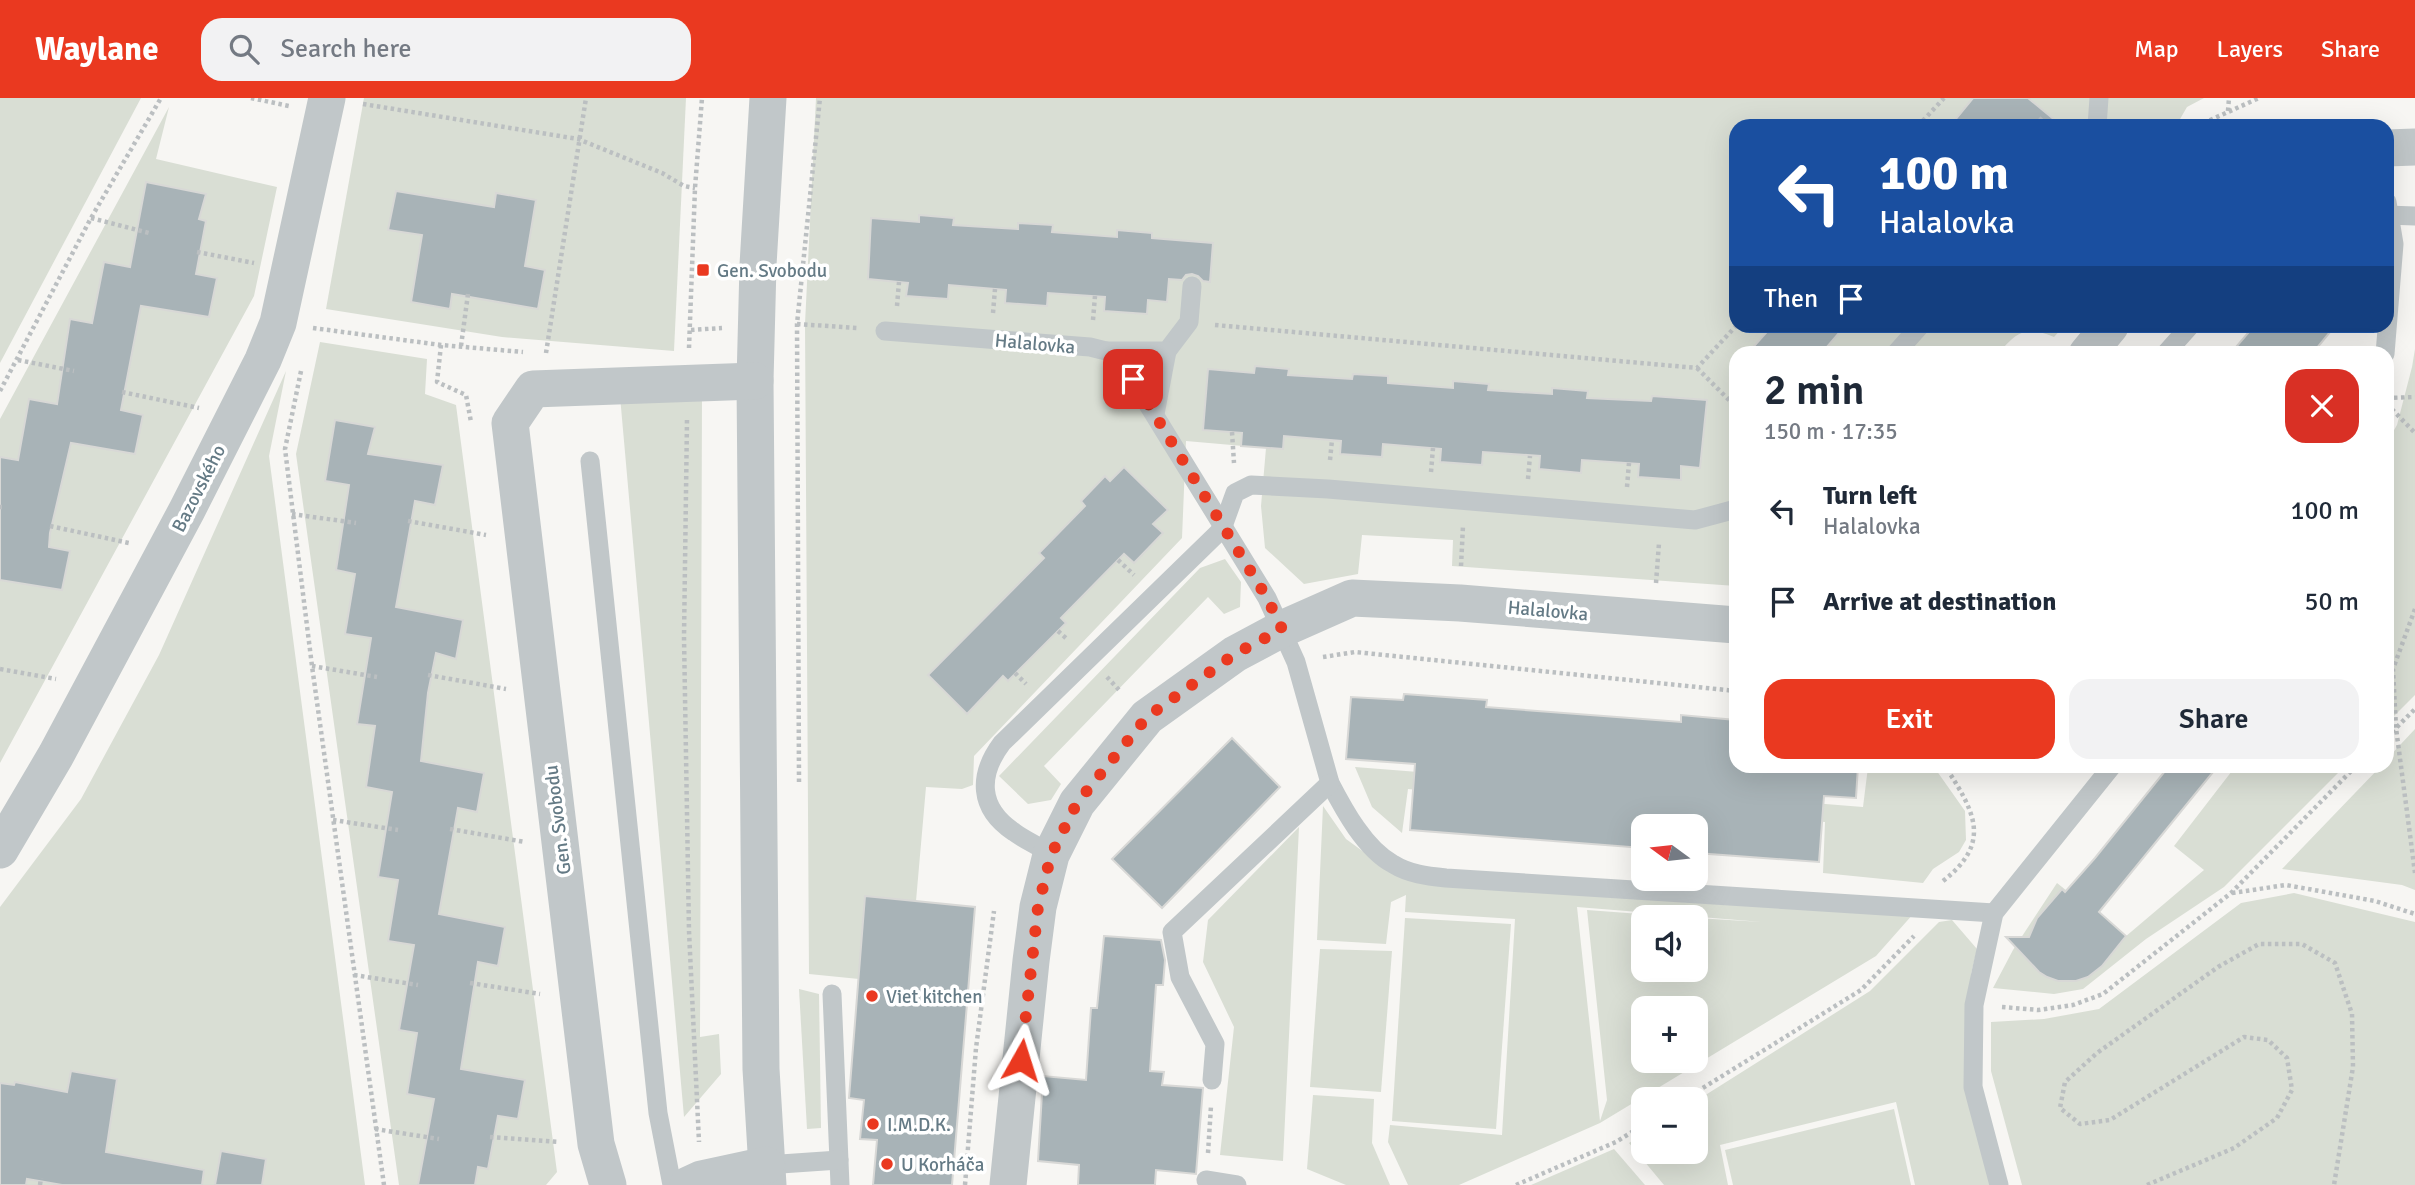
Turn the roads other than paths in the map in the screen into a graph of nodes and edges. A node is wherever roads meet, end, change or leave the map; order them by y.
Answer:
1 (2099, 98) edge
2 (338, 100) edge
3 (770, 100) edge
4 (2098, 119) edge
5 (2415, 147) edge
6 (2394, 148) edge
7 (2394, 211) edge
8 (2415, 216) edge
9 (1192, 286) dead end
10 (885, 331) dead end
11 (1106, 351) junction
12 (1167, 351) junction
13 (755, 380) junction
14 (1155, 414) junction
15 (590, 461) dead end
16 (1729, 511) edge
17 (1223, 529) junction
18 (1729, 625) edge
19 (1289, 645) junction
20 (2106, 773) edge
21 (1330, 783) junction
22 (0, 850) edge
23 (1051, 855) junction
24 (1994, 913) junction
25 (832, 994) dead end
26 (1213, 1080) road end
27 (839, 1160) junction
28 (767, 1175) edge
29 (1206, 1180) road end
30 (687, 1183) edge
31 (608, 1185) edge
32 (840, 1185) edge
33 (1008, 1185) edge
34 (1237, 1185) edge
35 (1999, 1185) edge

1 - 4 lane
2 - 22 street, Bazovského
3 - 13 street
5 - 6 street
7 - 8 lane
9 - 12 lane
10 - 11 lane, Halalovka
11 - 12 lane, Halalovka
11 - 14 lane
12 - 14 lane
13 - 28 street
13 - 31 street, Gen. Svobodu
14 - 17 lane
15 - 30 lane
16 - 17 lane
17 - 19 lane
17 - 23 lane
18 - 19 street, Halalovka
19 - 21 lane
19 - 23 street, Halalovka
20 - 24 lane
21 - 24 lane
21 - 26 lane
23 - 33 street, Halalovka
24 - 35 lane
25 - 27 lane
27 - 28 lane
27 - 32 lane
28 - 30 street
29 - 34 lane

